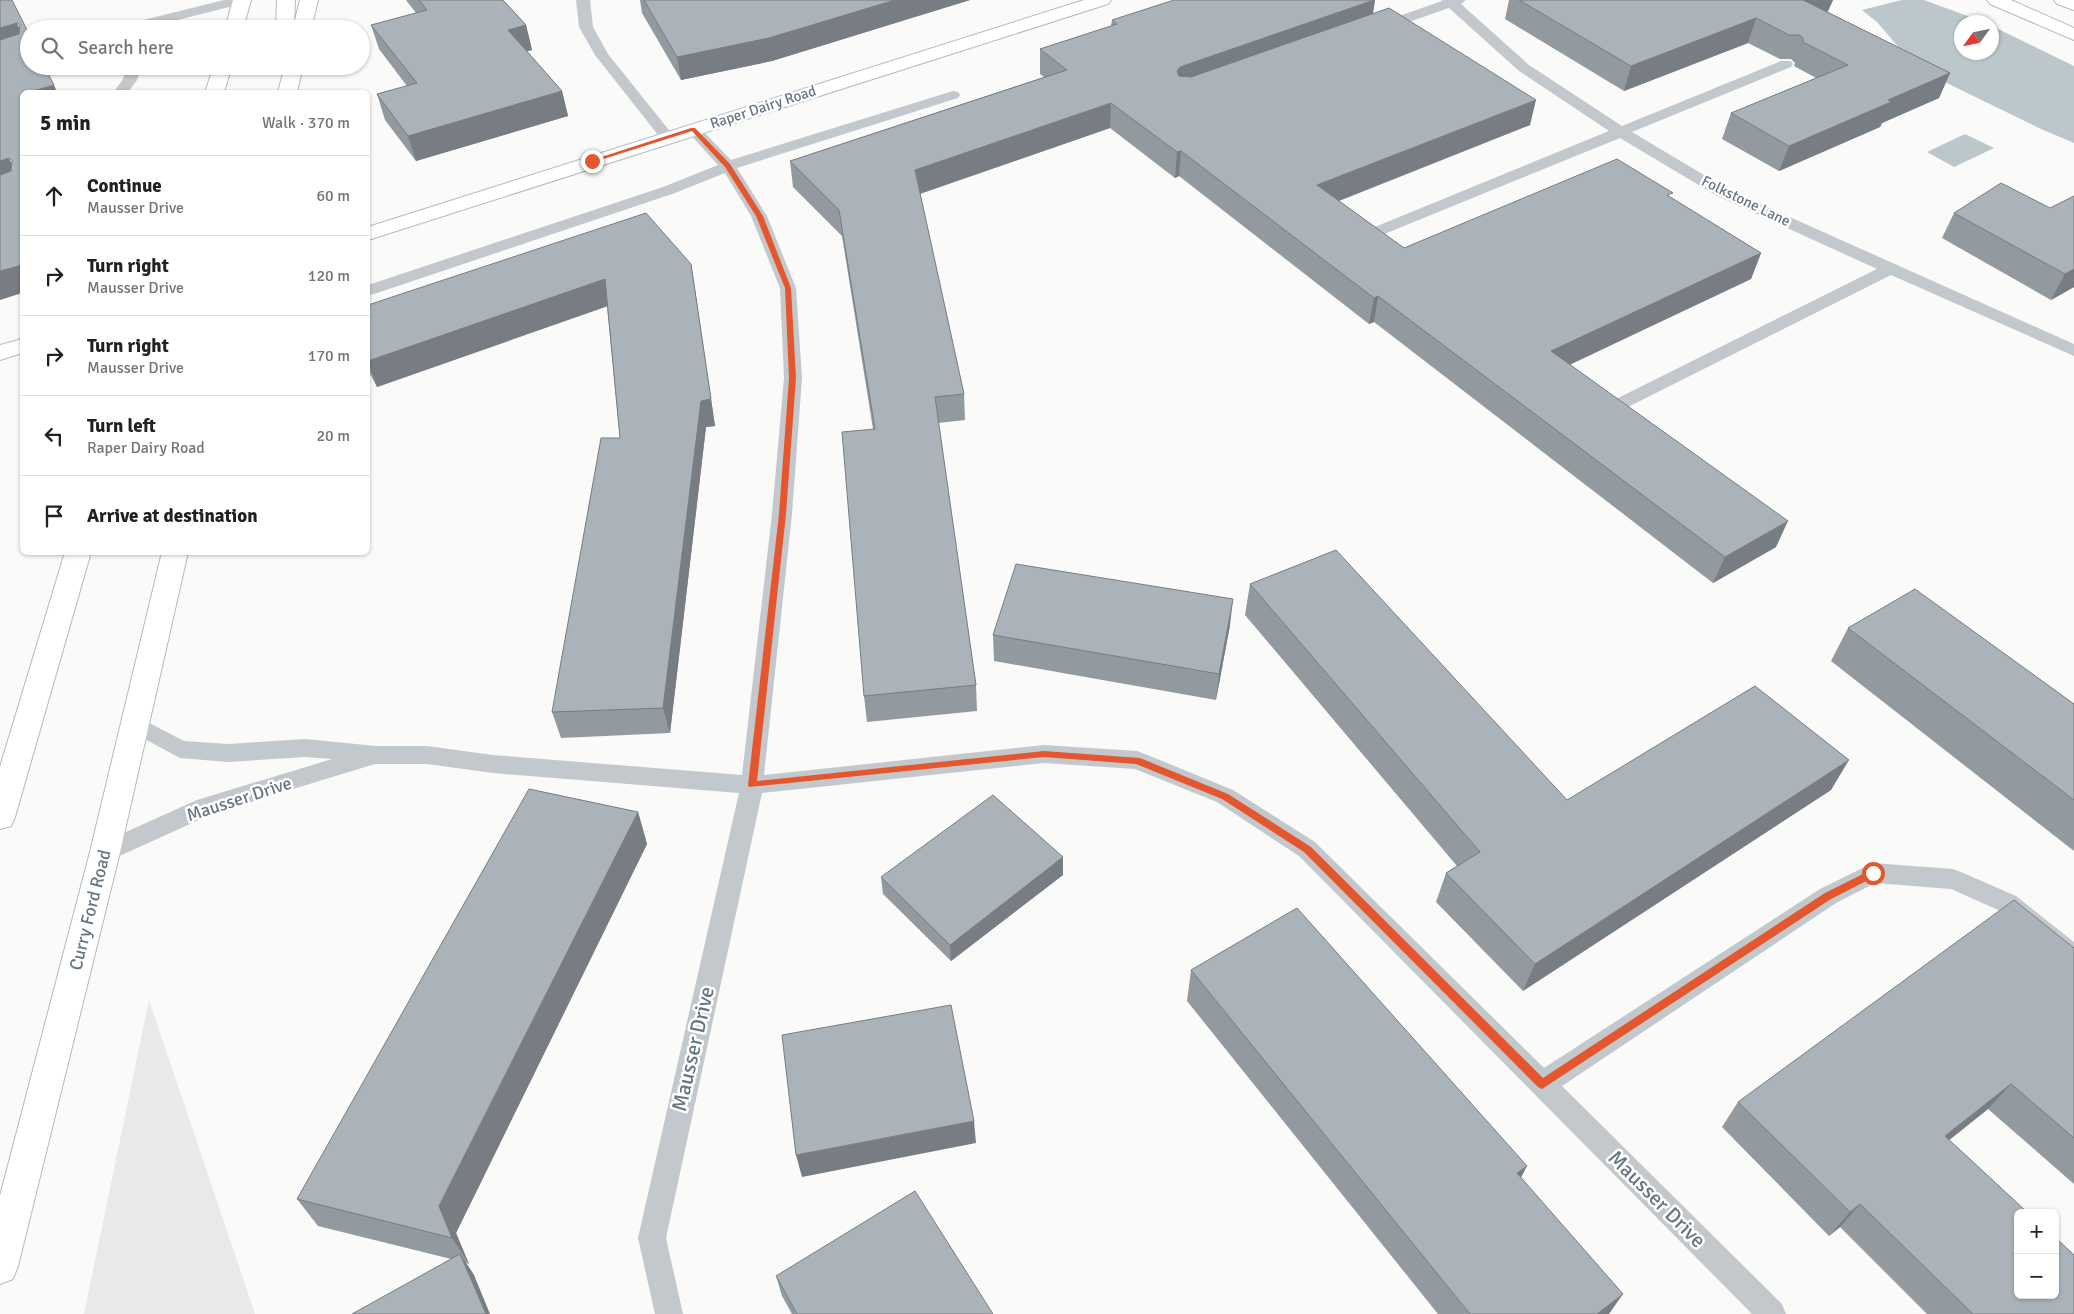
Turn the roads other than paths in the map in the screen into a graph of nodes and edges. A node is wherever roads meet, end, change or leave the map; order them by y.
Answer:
1 (241, 0) edge
2 (286, 0) edge
3 (309, 0) edge
4 (583, 0) edge
5 (1099, 0) edge
6 (1996, 0) edge
7 (2063, 0) edge
8 (1452, 1) edge
9 (2074, 5) edge
10 (168, 20) edge
11 (236, 20) edge
12 (286, 20) edge
13 (304, 20) edge
14 (1368, 32) edge
15 (2074, 35) edge
16 (1786, 64) edge
17 (132, 75) edge
18 (220, 75) edge
19 (285, 75) edge
20 (291, 75) edge
21 (122, 90) edge
22 (216, 90) edge
23 (286, 90) edge
24 (287, 90) edge
25 (954, 95) dead end
26 (693, 129) junction
27 (1622, 132) junction
28 (667, 137) junction
29 (728, 166) junction
30 (370, 233) edge
31 (1371, 234) edge
32 (1892, 268) junction
33 (370, 289) edge
34 (20, 347) edge
35 (2074, 351) edge
36 (0, 353) edge
37 (1618, 405) edge
38 (77, 555) edge
39 (174, 555) edge
40 (134, 723) junction
41 (376, 755) junction
42 (752, 785) junction
43 (0, 817) edge
44 (105, 852) junction
45 (2074, 957) edge
46 (1542, 1084) junction
47 (0, 1266) edge
48 (669, 1314) edge
49 (1772, 1314) edge

1 - 10 lane
1 - 11 main road
2 - 12 main road
3 - 13 main road
4 - 28 lane
5 - 26 main road, Raper Dairy Road
6 - 15 main road
7 - 9 main road
8 - 14 lane
8 - 27 lane, Folkstone Lane
16 - 27 lane
17 - 21 lane
18 - 22 main road
19 - 23 main road
20 - 24 main road
25 - 29 lane
26 - 28 main road, Raper Dairy Road
26 - 29 lane, Mausser Drive
27 - 31 lane
27 - 32 lane, Folkstone Lane
28 - 30 main road, Raper Dairy Road
29 - 33 lane
29 - 42 lane, Mausser Drive
32 - 35 lane, Folkstone Lane
32 - 37 lane
34 - 36 main road
38 - 43 main road
39 - 40 main road, Curry Ford Road
40 - 41 lane, Mausser Drive
40 - 44 main road, Curry Ford Road
41 - 42 lane, Mausser Drive
41 - 44 lane, Mausser Drive
42 - 46 lane, Mausser Drive
42 - 48 lane, Mausser Drive
44 - 47 main road, Curry Ford Road
45 - 46 lane
46 - 49 lane, Mausser Drive

